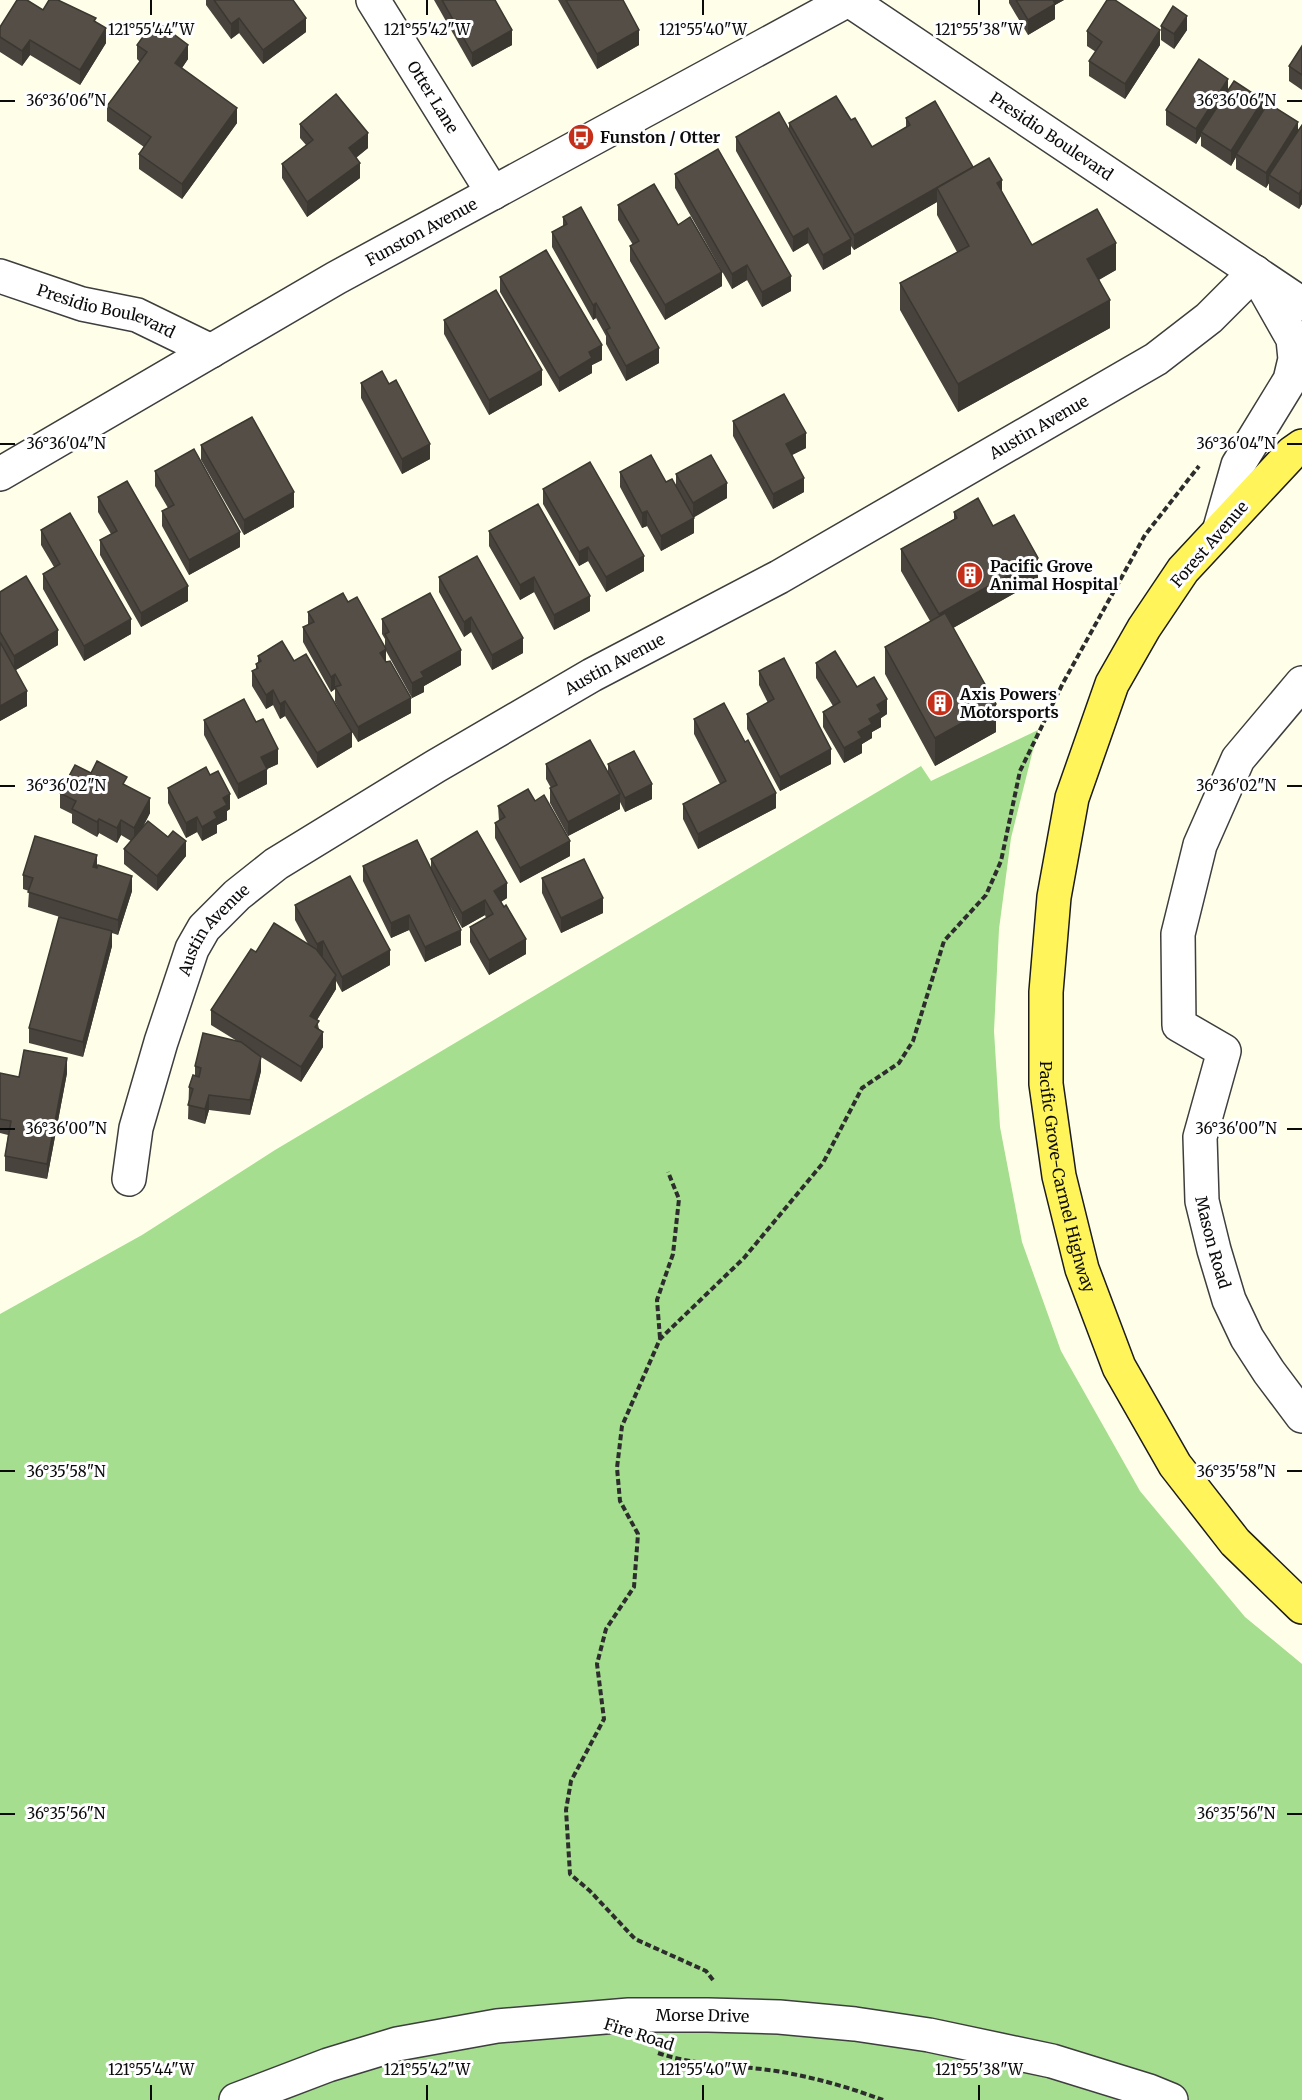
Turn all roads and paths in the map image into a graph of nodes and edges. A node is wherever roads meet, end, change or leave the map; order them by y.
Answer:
1 (373, 0) edge
2 (849, 0) edge
3 (493, 193) junction
4 (1255, 272) junction
5 (0, 276) edge
6 (1302, 303) edge
7 (211, 351) junction
8 (1302, 446) edge
9 (1203, 460) dead end
10 (0, 474) edge
11 (1220, 528) junction
12 (1302, 682) edge
13 (1112, 684) joint
14 (668, 1172) dead end
15 (129, 1179) dead end
16 (660, 1339) junction
17 (1302, 1416) edge
18 (1302, 1607) edge
19 (737, 2015) junction
20 (652, 2051) dead end
21 (236, 2100) edge
22 (883, 2100) edge
23 (1171, 2100) edge

1 - 3 street, Otter Lane
2 - 3 street, Funston Avenue
2 - 4 street, Presidio Boulevard
3 - 7 street, Funston Avenue
4 - 6 street, Presidio Boulevard
4 - 11 street, Presidio Boulevard
4 - 15 street, Austin Avenue
5 - 7 street, Presidio Boulevard
7 - 10 street, Funston Avenue
8 - 11 main road, Forest Avenue
9 - 16 path
11 - 13 main road, Forest Avenue
12 - 17 street, Mason Road
13 - 18 main road, Pacific Grove-Carmel Highway
14 - 16 path
16 - 19 path
19 - 21 street, Morse Drive
19 - 23 street, Morse Drive
20 - 22 path, Fire Road

